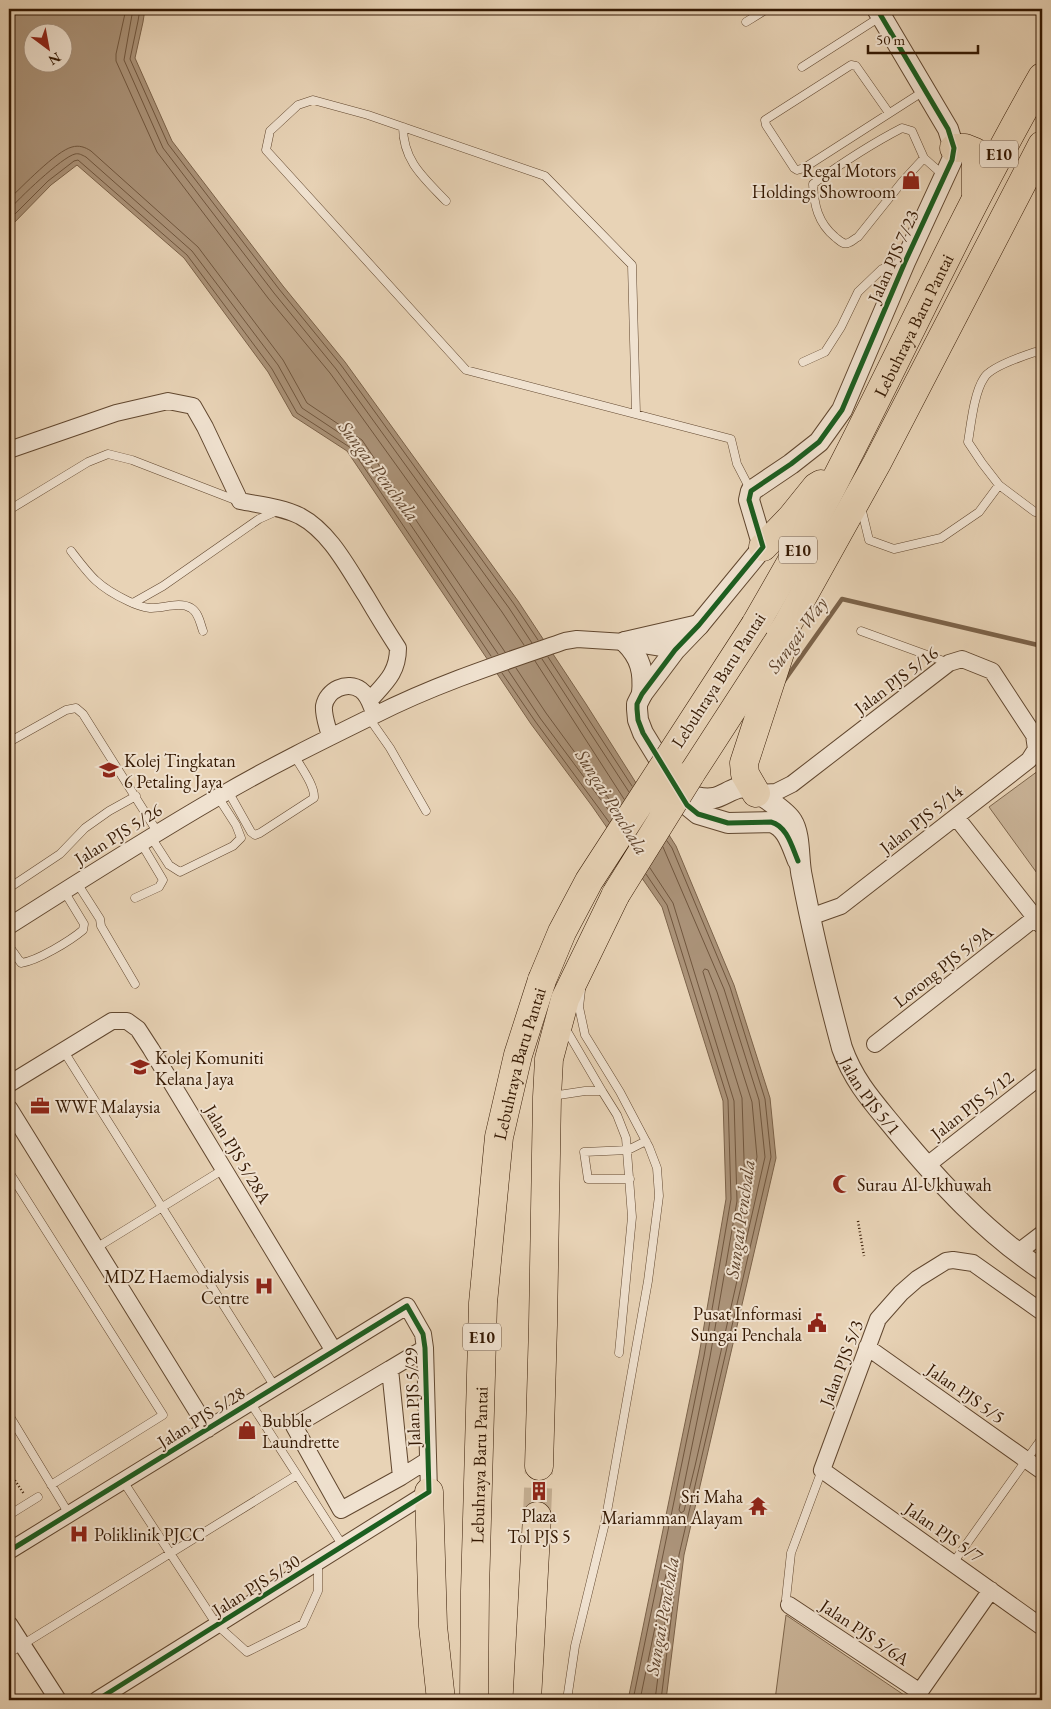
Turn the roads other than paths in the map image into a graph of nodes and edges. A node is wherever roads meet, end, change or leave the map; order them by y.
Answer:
1 (767, 9) edge
2 (879, 12) edge
3 (746, 22) dead end
4 (802, 66) dead end
5 (1042, 76) edge
6 (925, 90) junction
7 (890, 113) junction
8 (402, 127) junction
9 (1042, 144) edge
10 (954, 148) junction
11 (924, 158) junction
12 (944, 177) junction
13 (1042, 178) edge
14 (976, 198) junction
15 (446, 201) dead end
16 (1010, 207) junction
17 (905, 262) junction
18 (1042, 356) edge
19 (803, 362) dead end
20 (636, 414) junction
21 (9, 450) edge
22 (839, 474) junction
23 (999, 485) junction
24 (751, 490) junction
25 (858, 495) junction
26 (240, 501) junction
27 (281, 509) junction
28 (9, 510) edge
29 (1042, 512) edge
30 (763, 547) junction
31 (71, 551) dead end
32 (133, 603) junction
33 (699, 625) junction
34 (203, 631) dead end
35 (860, 631) dead end
36 (625, 642) junction
37 (675, 650) junction
38 (949, 663) junction
39 (769, 667) junction
40 (642, 694) junction
41 (371, 711) junction
42 (1038, 732) edge
43 (330, 737) junction
44 (9, 742) edge
45 (294, 755) junction
46 (792, 784) junction
47 (677, 790) junction
48 (756, 793) junction
49 (223, 794) junction
50 (136, 796) junction
51 (426, 810) dead end
52 (956, 817) junction
53 (792, 820) junction
54 (738, 823) junction
55 (150, 838) junction
56 (798, 861) junction
57 (70, 887) junction
58 (9, 888) edge
59 (614, 897) junction
60 (135, 898) dead end
61 (810, 917) junction
62 (1039, 923) edge
63 (9, 926) edge
64 (9, 946) edge
65 (135, 984) dead end
66 (560, 1018) junction
67 (875, 1044) dead end
68 (63, 1050) junction
69 (1042, 1075) edge
70 (9, 1084) edge
71 (602, 1091) junction
72 (547, 1097) junction
73 (9, 1108) edge
74 (646, 1141) junction
75 (628, 1150) junction
76 (926, 1166) junction
77 (224, 1170) junction
78 (9, 1172) edge
79 (630, 1179) junction
80 (162, 1208) junction
81 (1042, 1234) edge
82 (96, 1248) junction
83 (1018, 1253) junction
84 (1042, 1270) edge
85 (407, 1306) joint
86 (1042, 1312) edge
87 (867, 1347) junction
88 (425, 1348) junction
89 (334, 1351) junction
90 (619, 1353) dead end
91 (390, 1369) junction
92 (275, 1387) junction
93 (250, 1402) junction
94 (9, 1415) edge
95 (208, 1429) junction
96 (1042, 1438) edge
97 (428, 1460) junction
98 (1027, 1460) junction
99 (539, 1466) tunnel mouth
100 (822, 1470) junction
101 (1042, 1471) edge
102 (297, 1475) junction
103 (401, 1477) junction
104 (123, 1481) junction
105 (51, 1485) junction
106 (429, 1492) junction
107 (38, 1497) dead end
108 (69, 1514) junction
109 (9, 1515) edge
110 (537, 1516) tunnel mouth
111 (343, 1546) junction
112 (9, 1551) edge
113 (170, 1554) junction
114 (318, 1562) junction
115 (953, 1563) junction
116 (991, 1590) junction
117 (789, 1605) joint
118 (9, 1624) edge
119 (217, 1625) junction
120 (1042, 1626) edge
121 (15, 1649) edge
122 (917, 1696) edge
123 (58, 1700) edge
124 (97, 1700) edge
125 (442, 1700) edge
126 (474, 1700) edge
127 (527, 1700) edge
128 (567, 1700) edge

1 - 3 lane
2 - 4 lane
2 - 6 street
5 - 14 highway, Lebuhraya Baru Pantai / E10
6 - 7 lane
6 - 10 street
7 - 7 lane
8 - 15 lane
8 - 20 lane
8 - 20 lane
9 - 16 highway, Lebuhraya Baru Pantai / E10
10 - 12 street, Jalan PJS 7/23
10 - 14 highway
11 - 11 lane
11 - 12 lane
12 - 17 street, Jalan PJS 7/23
13 - 16 highway
14 - 22 highway, Lebuhraya Baru Pantai / E10
16 - 25 highway, Lebuhraya Baru Pantai / E10
17 - 19 lane
17 - 24 street, Jalan PJS 7/23
18 - 23 lane
20 - 24 lane
21 - 26 street
22 - 30 highway
22 - 126 highway, Lebuhraya Baru Pantai / E10, bridge
23 - 25 lane
23 - 29 lane
24 - 30 street
25 - 39 highway, Lebuhraya Baru Pantai / E10
26 - 27 street
26 - 28 lane
27 - 32 lane
27 - 41 street
30 - 33 street
31 - 32 lane
32 - 34 lane
33 - 36 street
33 - 37 street
35 - 38 lane
36 - 37 street, Jalan PJS 5/26
36 - 40 street, Jalan PJS 5/1
36 - 41 street, Jalan PJS 5/26
37 - 40 street
38 - 42 street, Jalan PJS 5/16
38 - 46 street, Jalan PJS 5/16
39 - 48 highway
39 - 59 highway, Lebuhraya Baru Pantai, bridge
40 - 47 street, Jalan PJS 5/1
41 - 43 street, Jalan PJS 5/26
41 - 43 street
41 - 51 lane
42 - 52 street, Jalan PJS 5/14
43 - 45 street, Jalan PJS 5/26
44 - 50 lane
45 - 49 street, Jalan PJS 5/26
45 - 49 lane
46 - 48 street, Jalan PJS 5/16
46 - 53 street
47 - 48 street
47 - 54 street, Jalan PJS 5/1
48 - 53 street
48 - 54 street
49 - 55 street, Jalan PJS 5/26
49 - 55 lane
50 - 55 lane
50 - 58 lane
52 - 61 street, Jalan PJS 5/14
52 - 62 street
53 - 56 street, Jalan PJS 5/1
54 - 56 street, Jalan PJS 5/1
55 - 57 street, Jalan PJS 5/26
55 - 60 lane
56 - 61 street, Jalan PJS 5/1
57 - 63 street, Jalan PJS 5/26
57 - 64 lane
57 - 65 lane
59 - 66 highway, Lebuhraya Baru Pantai
59 - 74 lane
61 - 76 street, Jalan PJS 5/1
62 - 67 street, Lorong PJS 5/9A
66 - 71 lane
66 - 72 highway, Lebuhraya Baru Pantai
68 - 70 street, Jalan PJS 5/28A
68 - 77 street, Jalan PJS 5/28A
68 - 80 lane
69 - 76 street, Jalan PJS 5/12
71 - 72 lane
71 - 75 lane
72 - 99 highway, Lebuhraya Baru Pantai
73 - 82 street
74 - 75 lane
74 - 128 lane
75 - 79 lane
75 - 79 lane
76 - 83 street, Jalan PJS 5/1
77 - 80 lane
77 - 89 street, Jalan PJS 5/28A
78 - 105 lane
79 - 90 lane
80 - 82 lane
80 - 92 lane
81 - 83 street
82 - 95 street
83 - 84 street, Jalan PJS 5/1
85 - 88 street, Jalan PJS 5/29
85 - 89 street, Jalan PJS 5/28
86 - 87 street, Jalan PJS 5/3
87 - 98 street, Jalan PJS 5/5
87 - 100 street, Jalan PJS 5/3
88 - 91 street
88 - 97 street, Jalan PJS 5/29
89 - 92 street, Jalan PJS 5/28
91 - 103 street
91 - 103 street
92 - 93 street, Jalan PJS 5/28
93 - 95 street, Jalan PJS 5/28
93 - 102 lane
94 - 105 lane
95 - 104 street, Jalan PJS 5/28
96 - 98 lane
97 - 103 street
97 - 106 street, Jalan PJS 5/29
98 - 101 street, Jalan PJS 5/5
98 - 115 lane
100 - 115 street, Jalan PJS 5/7
100 - 117 lane
102 - 111 lane
102 - 113 lane
104 - 108 street, Jalan PJS 5/28
104 - 113 lane
105 - 108 lane
106 - 111 street, Jalan PJS 5/30
106 - 125 highway
107 - 109 lane
108 - 112 street, Jalan PJS 5/28
110 - 127 highway
111 - 114 street, Jalan PJS 5/30
113 - 119 lane
113 - 121 lane
114 - 119 street, Jalan PJS 5/30
114 - 119 lane
115 - 116 street, Jalan PJS 5/7
116 - 120 street, Jalan PJS 5/7
116 - 122 street
117 - 122 street, Jalan PJS 5/6A
118 - 121 street
119 - 124 street, Jalan PJS 5/30
121 - 123 street

